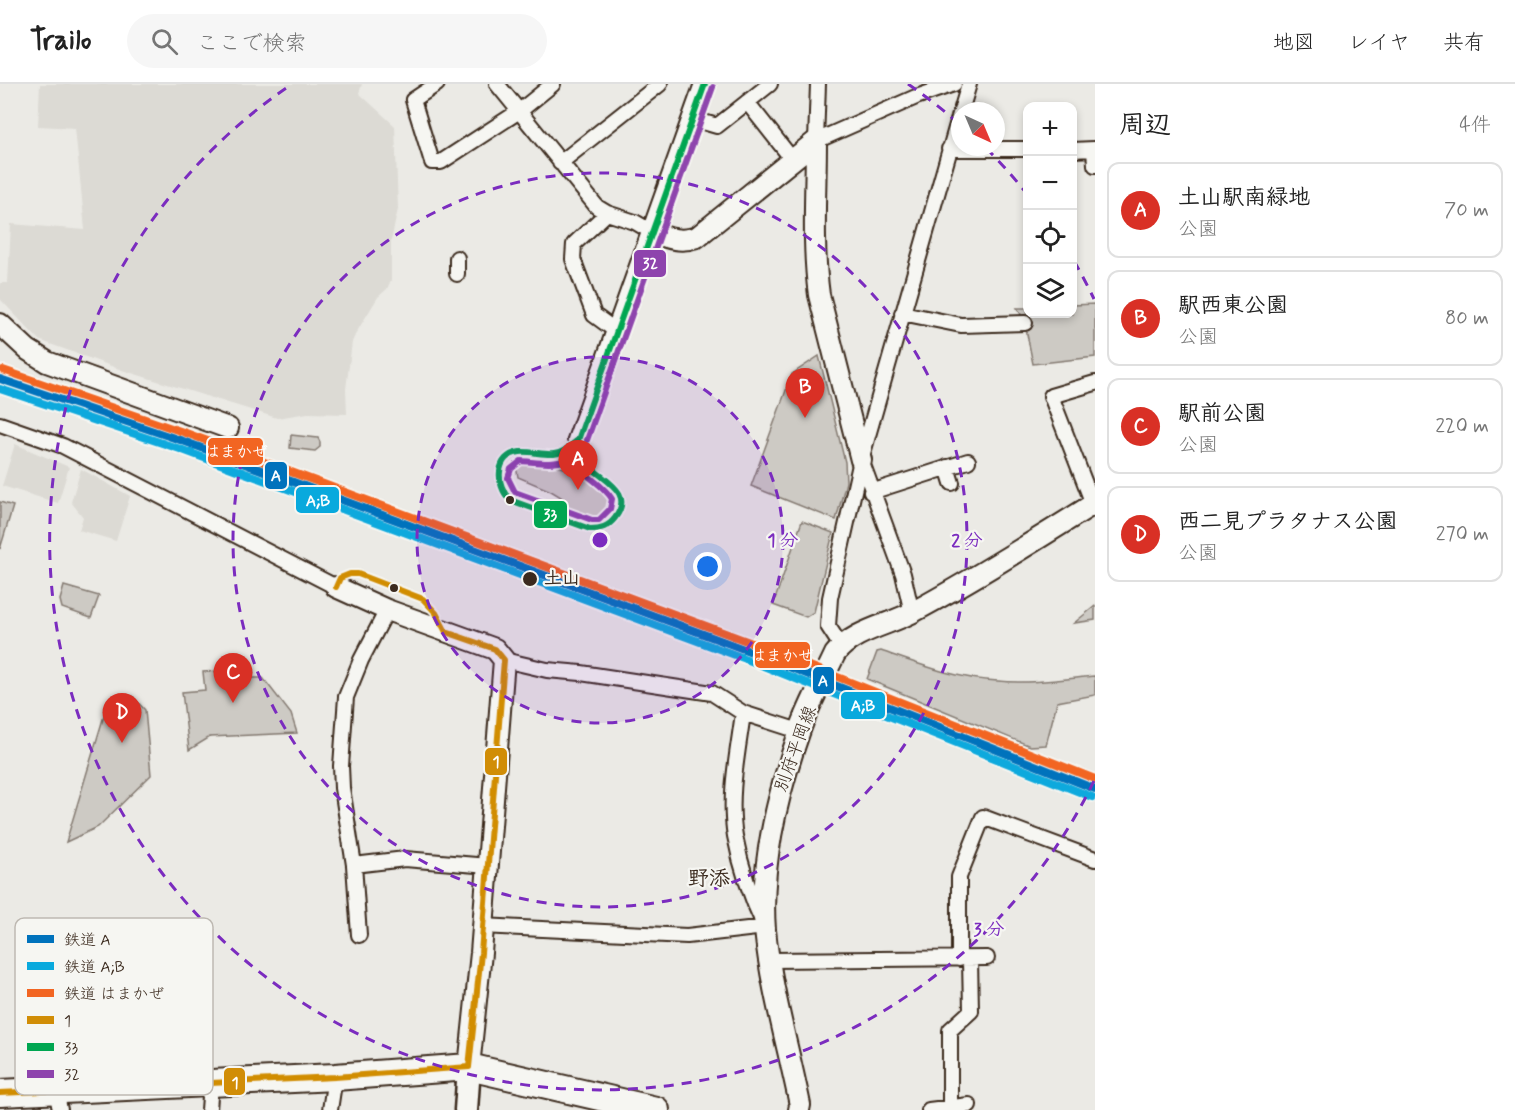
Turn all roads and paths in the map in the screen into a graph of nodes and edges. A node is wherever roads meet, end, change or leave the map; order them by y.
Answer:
1 (437, 84) edge
2 (497, 84) edge
3 (553, 84) edge
4 (660, 84) edge
5 (705, 84) edge
6 (770, 84) edge
7 (818, 84) edge
8 (954, 84) edge
9 (969, 84) edge
10 (747, 102) junction
11 (963, 102) edge
12 (520, 110) junction
13 (693, 118) junction
14 (816, 141) junction
15 (951, 142) edge
16 (949, 149) junction
17 (1023, 149) edge
18 (1077, 150) edge
19 (792, 159) junction
20 (560, 163) junction
21 (1095, 165) edge
22 (607, 213) junction
23 (652, 232) junction
24 (457, 258) dead end
25 (457, 274) dead end
26 (902, 313) junction
27 (1025, 323) dead end
28 (0, 324) edge
29 (616, 331) junction
30 (1095, 383) edge
31 (0, 424) edge
32 (228, 428) dead end
33 (578, 440) dead end
34 (861, 460) junction
35 (968, 461) dead end
36 (948, 467) junction
37 (952, 483) dead end
38 (872, 492) junction
39 (1094, 504) edge
40 (336, 587) joint
41 (387, 610) junction
42 (912, 613) junction
43 (841, 646) junction
44 (504, 660) junction
45 (743, 713) junction
46 (799, 731) junction
47 (1095, 859) edge
48 (354, 865) junction
49 (488, 866) junction
50 (482, 926) junction
51 (765, 927) junction
52 (360, 935) dead end
53 (987, 958) dead end
54 (964, 959) junction
55 (769, 960) junction
56 (470, 1067) junction
57 (335, 1077) junction
58 (213, 1083) edge
59 (0, 1093) edge
60 (15, 1095) edge
61 (17, 1095) edge
62 (103, 1095) edge
63 (211, 1095) edge
64 (58, 1100) edge
65 (969, 1105) dead end
66 (950, 1107) junction
67 (209, 1110) edge
68 (330, 1110) edge
69 (466, 1110) edge
70 (656, 1110) edge
71 (799, 1110) edge
72 (929, 1110) edge

1 - 12 street
2 - 12 street
3 - 12 street
4 - 20 street
5 - 13 street
6 - 10 street
7 - 14 street
8 - 14 street
9 - 11 street
10 - 13 street
10 - 19 street
12 - 20 street
13 - 23 street
14 - 19 street
14 - 34 street
15 - 16 street
16 - 17 street
16 - 26 street
18 - 21 street
19 - 23 street
20 - 22 street
22 - 23 street
22 - 29 street
23 - 29 street
24 - 25 street
26 - 27 street
26 - 34 street
28 - 32 street
29 - 33 street
30 - 39 street
31 - 40 street
34 - 38 street
34 - 43 street
35 - 36 street
36 - 37 street
36 - 38 street
38 - 42 street
39 - 42 street
40 - 41 street
41 - 44 street
41 - 48 street
42 - 43 street
43 - 46 street, 別府平岡線
44 - 45 street
44 - 49 street
45 - 46 street
45 - 51 street
46 - 51 street, 別府平岡線
47 - 54 street
48 - 49 street
48 - 52 street
49 - 50 street
50 - 51 street
50 - 56 street
51 - 55 street, 別府平岡線
53 - 54 street
54 - 55 street
54 - 66 street
55 - 71 street, 別府平岡線
56 - 57 highway
56 - 69 main road
56 - 70 highway
57 - 58 highway
57 - 68 street
59 - 60 highway
61 - 64 highway
62 - 64 highway
63 - 67 street
65 - 66 street
66 - 72 street

